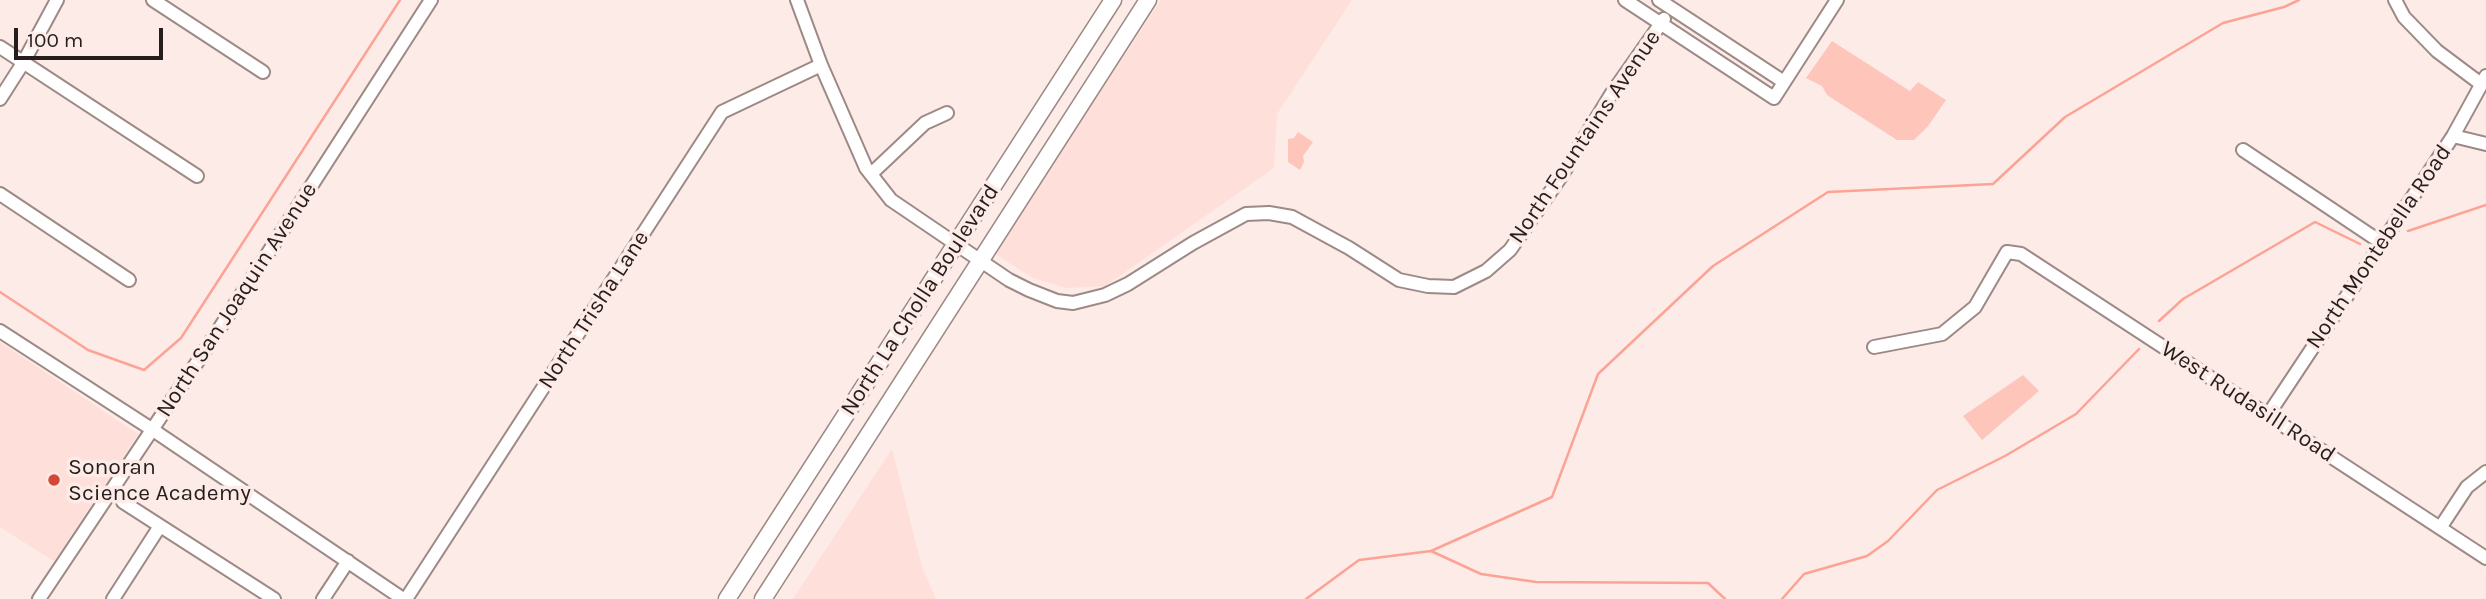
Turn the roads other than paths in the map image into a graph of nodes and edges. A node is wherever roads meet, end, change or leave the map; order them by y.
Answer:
1 (57, 0) edge
2 (153, 0) edge
3 (431, 0) edge
4 (797, 0) edge
5 (1113, 0) edge
6 (1148, 0) edge
7 (1625, 0) edge
8 (1659, 0) edge
9 (1837, 0) edge
10 (2395, 0) edge
11 (1662, 21) junction
12 (0, 47) edge
13 (23, 63) junction
14 (821, 65) junction
15 (263, 72) dead end
16 (2484, 80) edge
17 (1784, 82) junction
18 (0, 99) edge
19 (947, 113) dead end
20 (2453, 136) junction
21 (2486, 144) edge
22 (2243, 149) dead end
23 (871, 174) junction
24 (197, 176) dead end
25 (0, 194) edge
26 (2382, 243) junction
27 (956, 245) junction
28 (979, 261) junction
29 (129, 280) dead end
30 (0, 331) edge
31 (1874, 347) dead end
32 (2267, 415) junction
33 (153, 430) junction
34 (2486, 472) edge
35 (123, 502) dead end
36 (160, 526) junction
37 (2440, 528) junction
38 (2486, 558) edge
39 (348, 561) junction
40 (39, 599) edge
41 (113, 599) edge
42 (274, 599) edge
43 (323, 599) edge
44 (405, 599) edge
45 (727, 599) edge
46 (763, 599) edge

1 - 13 street
2 - 15 street
3 - 33 street, North San Joaquin Avenue
4 - 14 street, North Fountains Avenue
5 - 27 main road, North La Cholla Boulevard
6 - 28 main road, North La Cholla Boulevard
7 - 11 street
8 - 17 street
9 - 17 street
10 - 16 street
11 - 17 street
11 - 28 street, North Fountains Avenue
12 - 13 street
13 - 18 street
13 - 24 street
14 - 23 street, North Fountains Avenue
14 - 44 street, North Trisha Lane
16 - 20 street, North Montebella Road
19 - 23 street
20 - 21 street
20 - 26 street, North Montebella Road
22 - 26 street
23 - 27 street, North Fountains Avenue
25 - 29 street
26 - 32 street, North Montebella Road
27 - 28 street, North Fountains Avenue
27 - 45 main road, North La Cholla Boulevard
28 - 46 main road, North La Cholla Boulevard
30 - 33 street
31 - 32 street, West Rudasill Road
32 - 37 street, West Rudasill Road
33 - 39 street
33 - 40 street, North San Joaquin Avenue
34 - 37 street
35 - 36 street
36 - 41 street
36 - 42 street
37 - 38 street, West Rudasill Road
39 - 43 street
39 - 44 street

